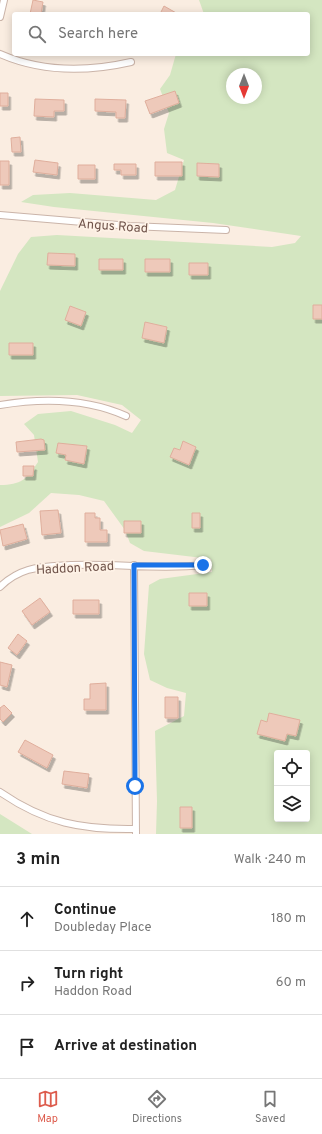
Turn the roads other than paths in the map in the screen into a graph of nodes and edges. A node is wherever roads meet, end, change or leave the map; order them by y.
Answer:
1 (4, 0) edge
2 (0, 17) edge
3 (0, 54) edge
4 (131, 62) dead end
5 (0, 215) edge
6 (226, 230) dead end
7 (0, 405) edge
8 (126, 416) dead end
9 (134, 565) junction
10 (203, 565) dead end
11 (0, 587) edge
12 (0, 792) edge
13 (136, 832) edge

1 - 2 street
3 - 4 street
5 - 6 street, Angus Road
7 - 8 street
9 - 10 street, Haddon Road
9 - 11 street, Haddon Road
9 - 13 street
12 - 13 street

